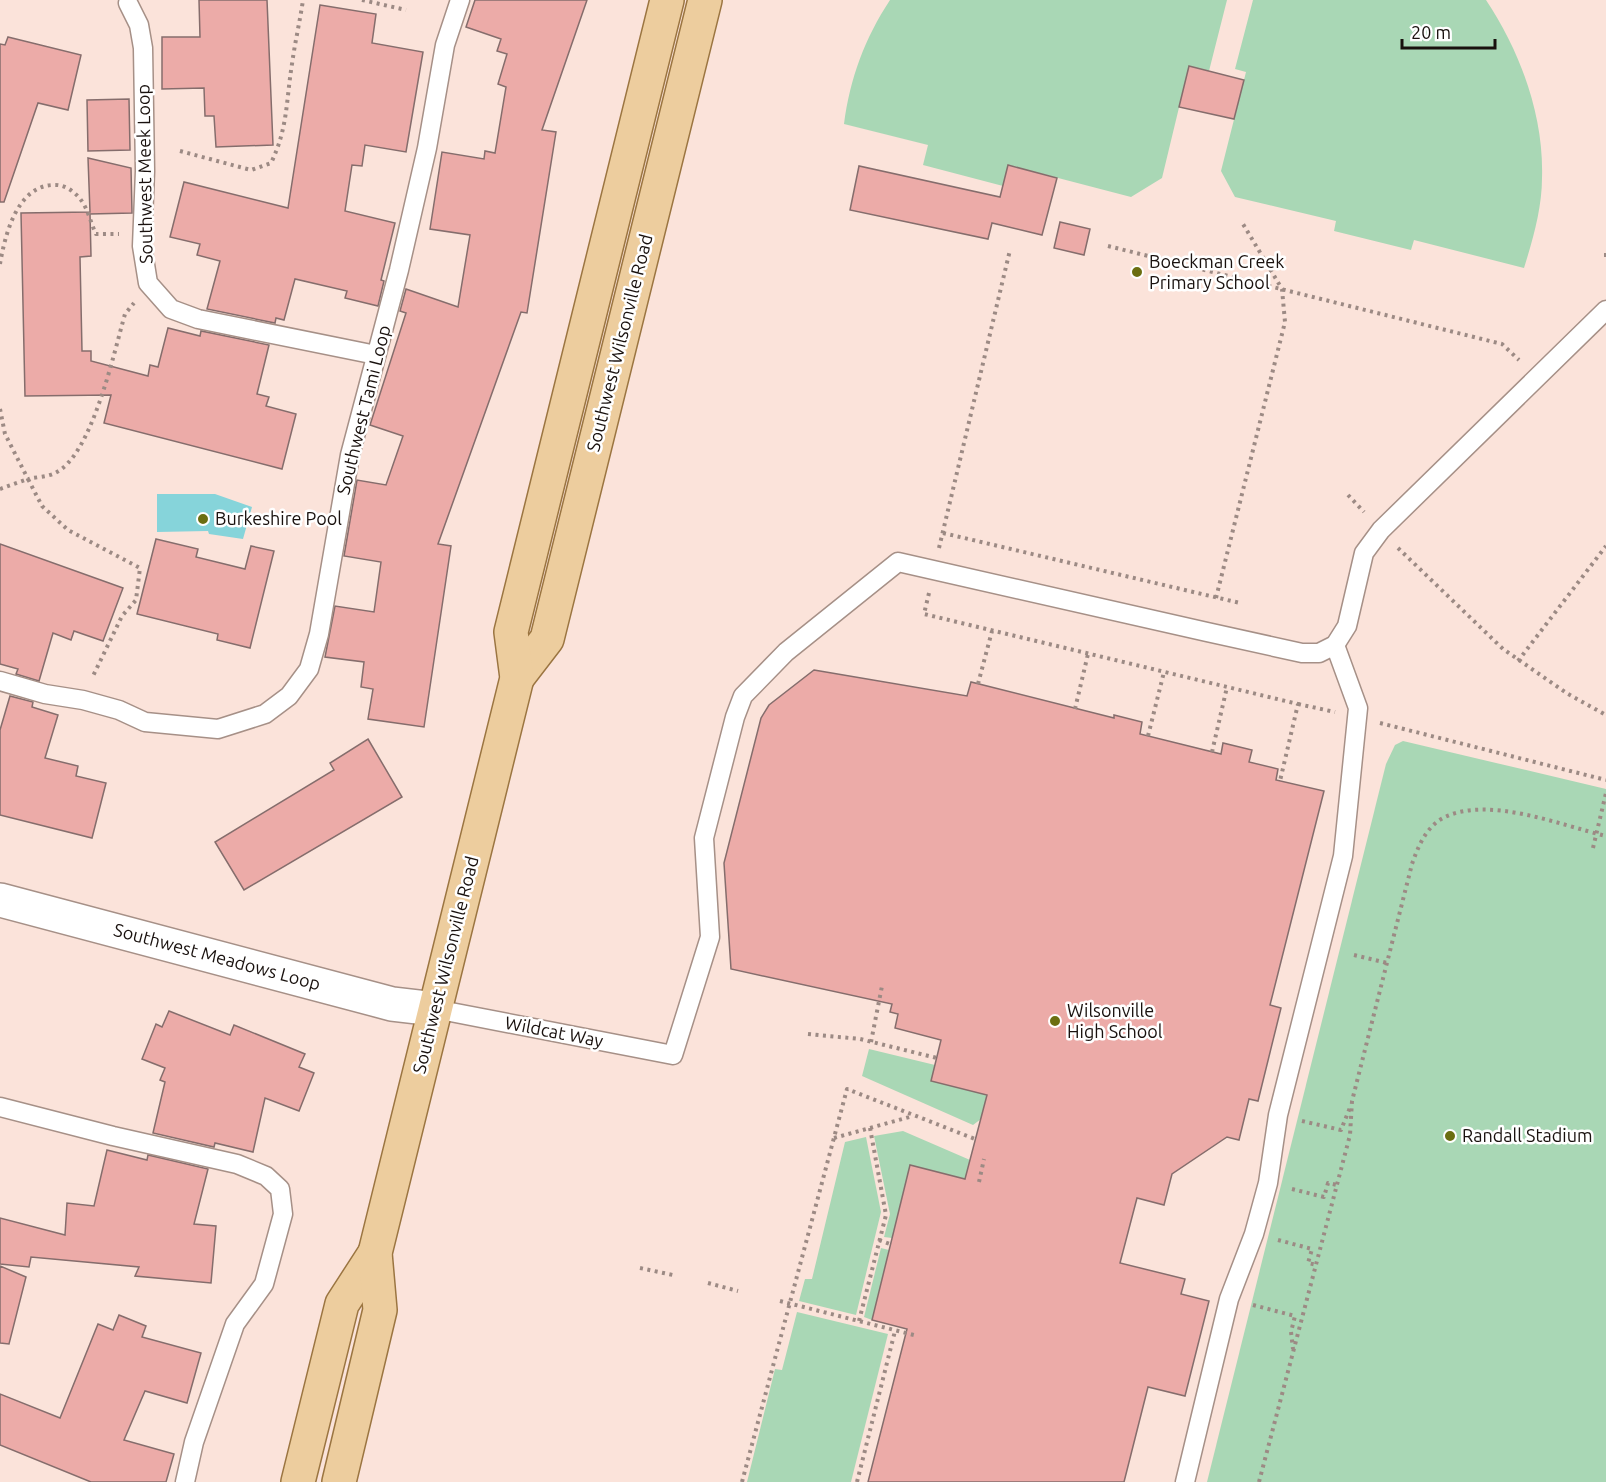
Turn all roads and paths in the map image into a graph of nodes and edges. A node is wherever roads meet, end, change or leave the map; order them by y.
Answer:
1 (303, 0) edge
2 (362, 0) edge
3 (460, 0) edge
4 (667, 0) edge
5 (705, 0) edge
6 (126, 1) edge
7 (406, 10) dead end
8 (180, 151) dead end
9 (1243, 225) dead end
10 (143, 234) junction
11 (1108, 246) dead end
12 (1010, 250) dead end
13 (0, 264) edge
14 (148, 283) junction
15 (1282, 289) junction
16 (1606, 310) edge
17 (376, 355) junction
18 (1537, 377) junction
19 (0, 410) edge
20 (28, 479) junction
21 (0, 489) edge
22 (1348, 495) dead end
23 (1381, 530) junction
24 (943, 533) junction
25 (1606, 546) edge
26 (934, 570) junction
27 (1216, 598) junction
28 (1240, 603) dead end
29 (992, 631) junction
30 (1335, 645) junction
31 (1088, 654) junction
32 (1518, 661) junction
33 (1164, 672) junction
34 (517, 678) junction
35 (0, 681) edge
36 (978, 684) dead end
37 (1227, 687) junction
38 (83, 700) junction
39 (1298, 704) junction
40 (1075, 709) dead end
41 (1606, 715) edge
42 (1357, 717) junction
43 (1148, 736) dead end
44 (1212, 752) dead end
45 (1606, 780) edge
46 (1280, 781) dead end
47 (1606, 793) edge
48 (1596, 834) junction
49 (1606, 836) edge
50 (1593, 848) dead end
51 (0, 900) edge
52 (1354, 955) dead end
53 (1387, 963) junction
54 (882, 986) dead end
55 (435, 1009) junction
56 (808, 1035) dead end
57 (871, 1042) junction
58 (937, 1058) dead end
59 (1352, 1101) junction
60 (0, 1107) edge
61 (1278, 1115) junction
62 (913, 1116) junction
63 (870, 1128) junction
64 (834, 1138) junction
65 (975, 1139) dead end
66 (984, 1159) dead end
67 (979, 1182) dead end
68 (1268, 1183) junction
69 (1337, 1185) junction
70 (1254, 1234) junction
71 (879, 1240) junction
72 (890, 1244) dead end
73 (375, 1253) junction
74 (1317, 1265) junction
75 (640, 1268) dead end
76 (673, 1275) dead end
77 (708, 1283) dead end
78 (738, 1291) dead end
79 (1228, 1299) junction
80 (780, 1301) dead end
81 (789, 1303) junction
82 (859, 1321) junction
83 (895, 1331) junction
84 (914, 1335) dead end
85 (1293, 1351) junction
86 (185, 1482) edge
87 (298, 1482) edge
88 (339, 1482) edge
89 (742, 1482) edge
90 (857, 1482) edge
91 (1185, 1482) edge
92 (1259, 1482) edge

1 - 8 path
2 - 7 path
3 - 17 lane, Southwest Tami Loop
4 - 34 main road, Southwest Wilsonville Road
5 - 34 main road, Southwest Wilsonville Road
6 - 10 lane, Southwest Meek Loop
9 - 15 path
10 - 13 path
10 - 14 lane, Southwest Meek Loop
11 - 15 path
12 - 24 path
14 - 17 lane, Southwest Meek Loop
14 - 20 path
15 - 18 path
15 - 27 path
16 - 18 lane
17 - 38 lane, Southwest Tami Loop
18 - 23 lane
19 - 20 path
20 - 21 path
20 - 38 path
22 - 23 path
23 - 30 lane
23 - 32 path
24 - 26 path
24 - 27 path
25 - 32 path
26 - 29 path
26 - 30 lane
26 - 55 lane, Wildcat Way
27 - 28 path
29 - 31 path
29 - 36 path
30 - 42 lane
31 - 33 path
31 - 40 path
32 - 41 path
33 - 37 path
33 - 43 path
34 - 55 main road, Southwest Wilsonville Road
35 - 38 lane, Southwest Tami Loop
37 - 39 path
37 - 44 path
39 - 42 path
39 - 46 path
42 - 45 path
42 - 61 lane
47 - 48 path
48 - 49 path
48 - 50 path
48 - 53 path
51 - 55 street, Southwest Meadows Loop
52 - 53 path
53 - 59 path
54 - 57 path
55 - 73 main road, Southwest Wilsonville Road
56 - 57 path
57 - 58 path
59 - 61 path
59 - 69 path
60 - 86 lane
61 - 68 lane
62 - 63 path
62 - 64 path
62 - 65 path
63 - 64 path
63 - 71 path
64 - 81 path
66 - 67 path
68 - 69 path
68 - 70 lane
69 - 74 path
70 - 74 path
70 - 79 lane
71 - 72 path
71 - 82 path
73 - 87 main road, Southwest Wilsonville Road
73 - 88 main road, Southwest Wilsonville Road
74 - 85 path
75 - 76 path
77 - 78 path
79 - 85 path
79 - 91 lane
80 - 81 path
81 - 82 path
81 - 89 path
82 - 83 path
83 - 84 path
83 - 90 path
85 - 92 path

